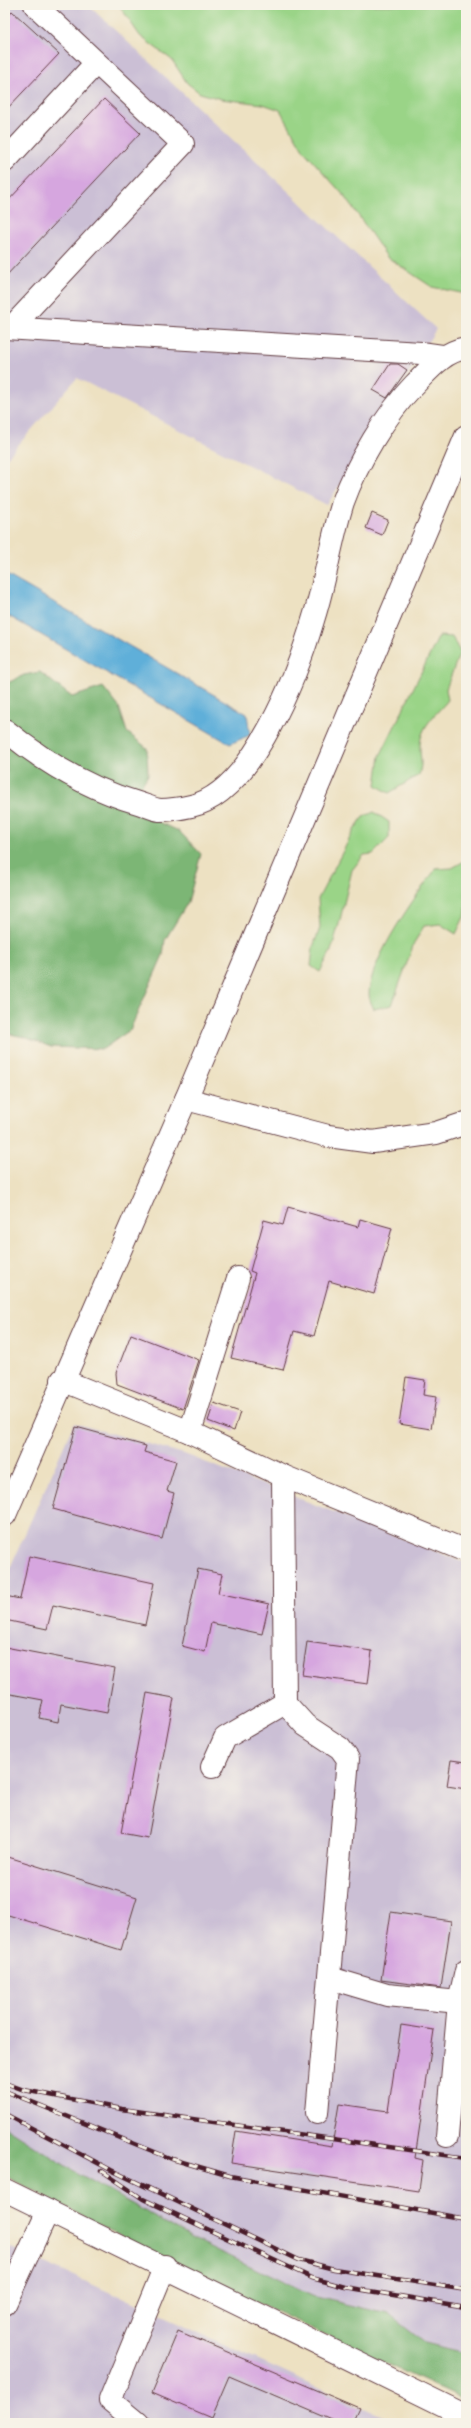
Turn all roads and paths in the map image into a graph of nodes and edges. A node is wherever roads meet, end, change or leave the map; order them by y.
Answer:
1 (35, 5) edge
2 (96, 63) junction
3 (5, 161) edge
4 (8, 328) edge
5 (466, 348) edge
6 (442, 356) junction
7 (466, 436) edge
8 (5, 730) edge
9 (186, 1099) junction
10 (466, 1123) edge
11 (238, 1278) dead end
12 (62, 1380) junction
13 (190, 1432) junction
14 (282, 1476) junction
15 (5, 1515) edge
16 (466, 1551) edge
17 (285, 1703) junction
18 (212, 1767) dead end
19 (466, 1971) edge
20 (330, 1978) junction
21 (459, 2002) junction
22 (317, 2113) dead end
23 (447, 2136) dead end
24 (5, 2190) edge
25 (48, 2210) junction
26 (165, 2266) junction
27 (5, 2304) edge
28 (466, 2416) edge
29 (138, 2423) edge

1 - 2 street
2 - 3 street
2 - 4 street
4 - 6 street
5 - 6 street
6 - 8 street
7 - 9 street
9 - 10 street
9 - 12 street
11 - 13 street
12 - 13 street
12 - 15 street
13 - 14 street
14 - 16 street
14 - 17 street
17 - 18 street
17 - 20 street
19 - 21 street
20 - 21 street
20 - 22 street
21 - 23 street
24 - 25 street
25 - 26 street
25 - 27 street
26 - 28 street
26 - 29 street

